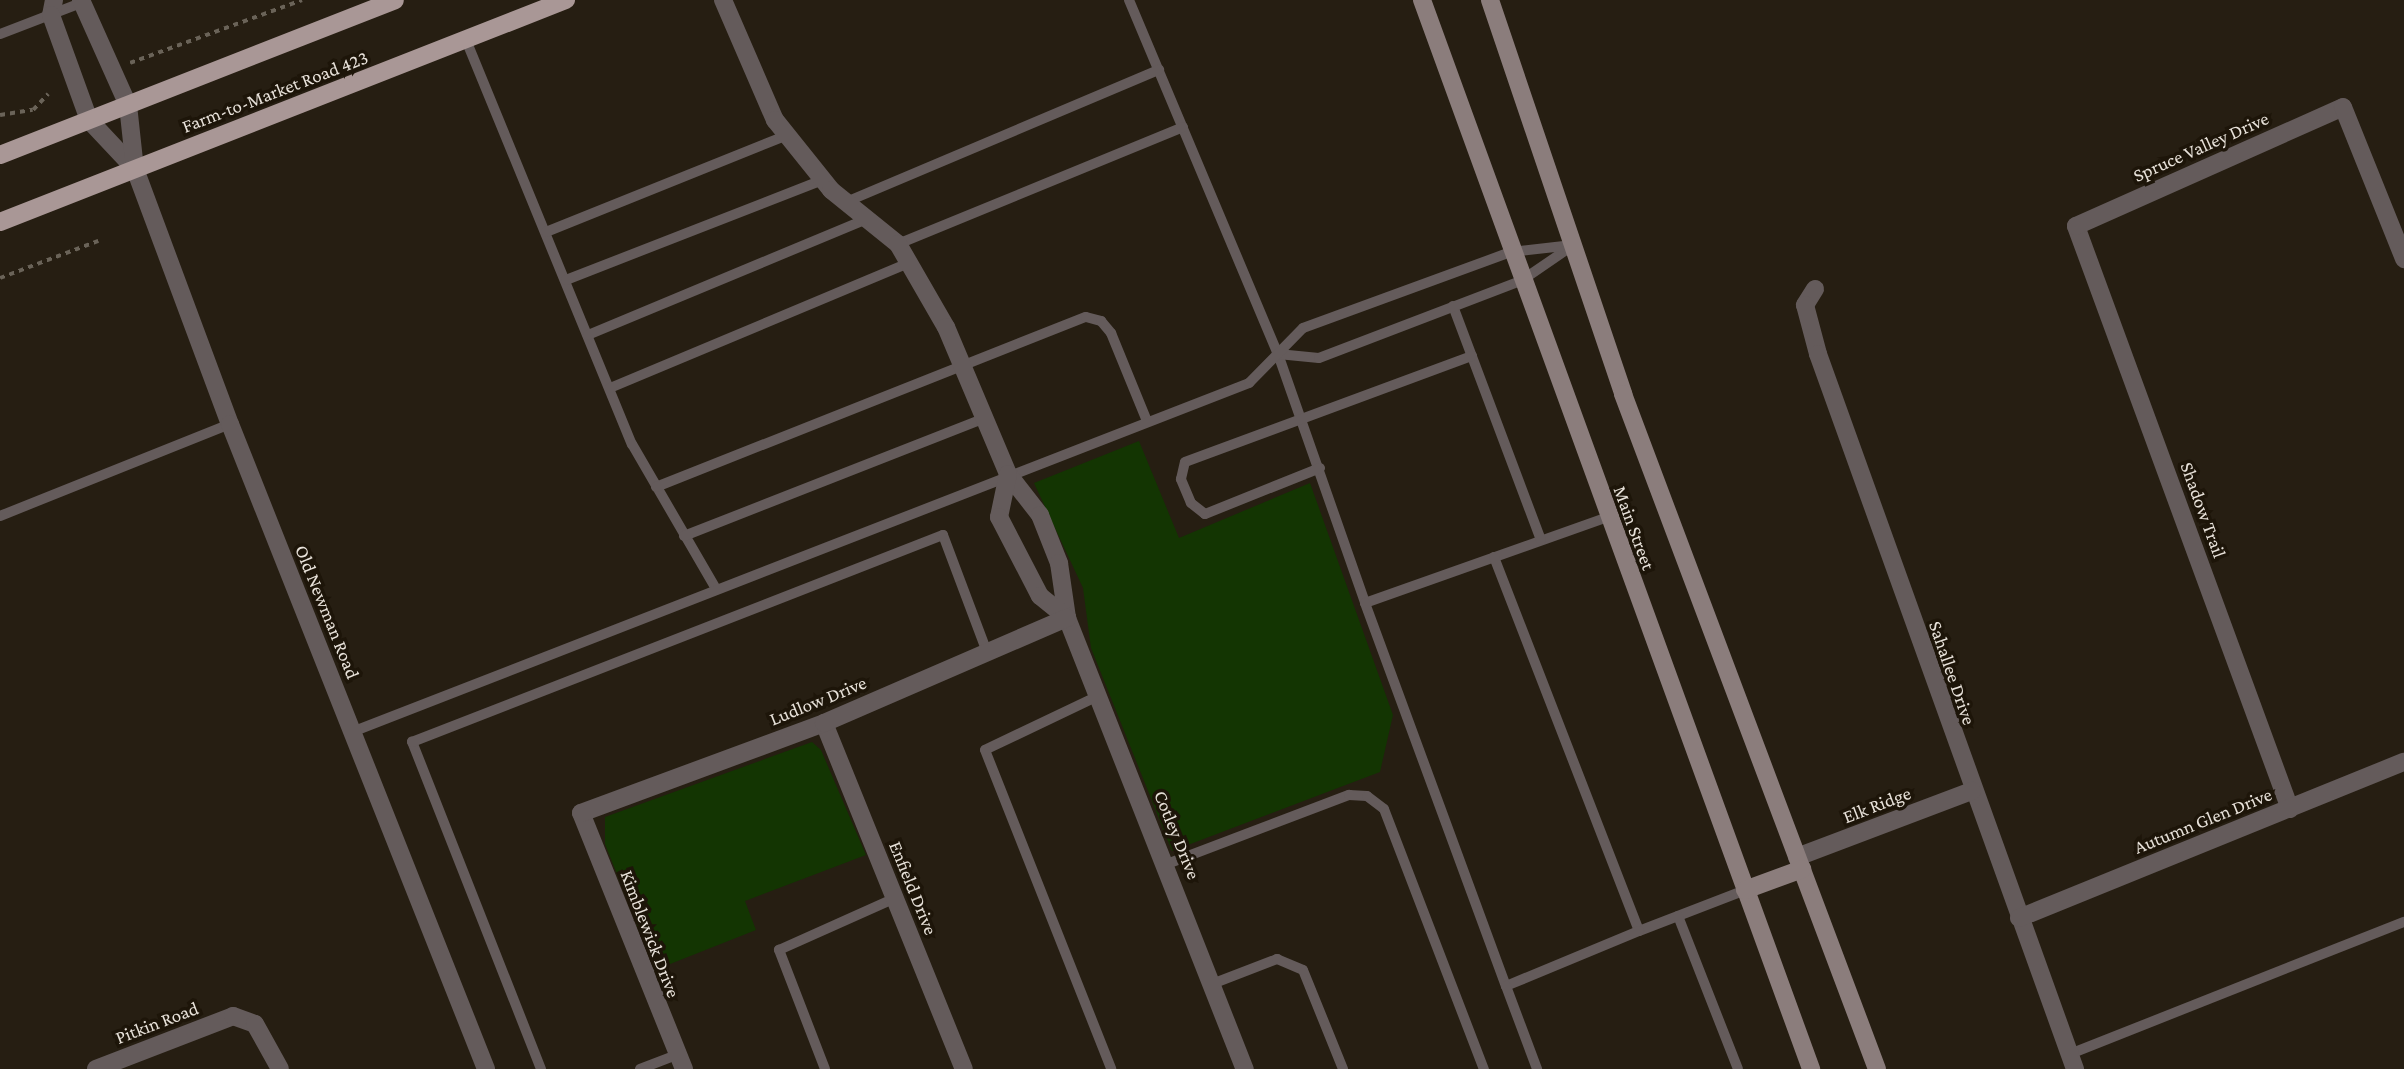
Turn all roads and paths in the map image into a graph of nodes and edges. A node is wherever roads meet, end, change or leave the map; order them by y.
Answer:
1 (302, 0) edge
2 (395, 0) edge
3 (566, 0) edge
4 (723, 0) edge
5 (1129, 0) edge
6 (1422, 0) edge
7 (1490, 0) edge
8 (84, 1) edge
9 (52, 7) edge
10 (0, 34) edge
11 (466, 40) junction
12 (128, 63) dead end
13 (1159, 70) junction
14 (48, 94) dead end
15 (128, 106) junction
16 (0, 115) edge
17 (89, 120) junction
18 (1183, 127) junction
19 (787, 135) junction
20 (0, 155) edge
21 (135, 169) junction
22 (823, 180) junction
23 (846, 202) junction
24 (866, 219) junction
25 (0, 222) edge
26 (2076, 226) joint
27 (546, 232) junction
28 (98, 241) dead end
29 (898, 244) junction
30 (1573, 245) junction
31 (1511, 252) junction
32 (2404, 259) edge
33 (909, 263) junction
34 (0, 278) edge
35 (566, 280) junction
36 (1521, 281) junction
37 (1815, 289) dead end
38 (1453, 306) junction
39 (588, 335) junction
40 (1278, 354) junction
41 (1472, 356) junction
42 (963, 366) junction
43 (610, 388) junction
44 (985, 418) junction
45 (1302, 420) junction
46 (1147, 421) junction
47 (230, 424) junction
48 (1320, 468) junction
49 (1008, 474) junction
50 (656, 487) junction
51 (0, 516) edge
52 (1608, 517) junction
53 (684, 536) junction
54 (1541, 540) junction
55 (1494, 557) junction
56 (716, 589) junction
57 (1365, 603) junction
58 (1067, 618) junction
59 (987, 652) junction
60 (1098, 696) junction
61 (824, 723) junction
62 (352, 732) junction
63 (2404, 762) edge
64 (1972, 791) junction
65 (2290, 808) junction
66 (581, 813) joint
67 (1799, 863) junction
68 (1167, 864) junction
69 (1745, 890) junction
70 (895, 898) junction
71 (1678, 916) junction
72 (2019, 918) junction
73 (2404, 922) edge
74 (1639, 931) junction
75 (1212, 984) junction
76 (1506, 986) junction
77 (2073, 1061) edge
78 (680, 1062) edge
79 (96, 1069) edge
80 (280, 1069) edge
81 (486, 1069) edge
82 (541, 1069) edge
83 (640, 1069) edge
84 (825, 1069) edge
85 (964, 1069) edge
86 (1111, 1069) edge
87 (1245, 1069) edge
88 (1343, 1069) edge
89 (1485, 1069) edge
90 (1537, 1069) edge
91 (1738, 1069) edge
92 (1811, 1069) edge
93 (1877, 1069) edge

1 - 12 path
2 - 15 main road
3 - 11 main road, Farm-to-Market Road 423
4 - 19 street
5 - 13 lane
6 - 31 main road, Main Street
7 - 30 main road, Main Street
8 - 9 lane
8 - 15 street
9 - 10 lane
9 - 17 street
11 - 21 main road, Farm-to-Market Road 423
11 - 27 lane
13 - 18 lane
13 - 23 lane
14 - 16 path
15 - 17 main road
15 - 21 street
17 - 20 main road
17 - 21 street
18 - 29 lane
18 - 40 lane
19 - 22 street
19 - 27 lane
21 - 25 main road, Farm-to-Market Road 423
21 - 47 street, Old Newman Road
22 - 23 street
22 - 35 lane
23 - 24 street
24 - 29 street
24 - 39 lane
26 - 32 street, Spruce Valley Drive
26 - 65 street, Shadow Trail
27 - 35 lane
28 - 34 path
29 - 33 street
30 - 31 lane
30 - 36 lane
30 - 67 main road, Main Street
31 - 36 main road, Main Street
31 - 40 lane
33 - 42 street
33 - 43 lane
35 - 39 lane
36 - 38 lane
36 - 52 main road, Main Street
37 - 64 street, Sahallee Drive
38 - 40 lane
38 - 41 lane
39 - 43 lane
40 - 45 lane
40 - 46 lane
41 - 45 lane
41 - 54 lane
42 - 44 street
42 - 46 lane
42 - 50 lane
43 - 50 lane
44 - 49 street
44 - 53 lane
45 - 48 lane
45 - 48 lane
46 - 49 lane
47 - 51 lane
47 - 62 street, Old Newman Road
48 - 57 lane
49 - 56 lane
49 - 58 street, Cotley Drive
49 - 58 street, Cotley Drive
50 - 53 lane
52 - 54 lane
52 - 69 main road, Main Street
53 - 56 lane
54 - 55 lane
55 - 57 lane
55 - 74 lane
56 - 62 lane
57 - 76 lane
58 - 59 street, Ludlow Drive
58 - 60 street, Cotley Drive
59 - 61 street, Ludlow Drive
59 - 82 lane
60 - 68 street, Cotley Drive
60 - 86 lane
61 - 66 street, Ludlow Drive
61 - 70 street, Enfield Drive
62 - 81 street, Old Newman Road
63 - 65 street, Autumn Glen Drive
64 - 67 street, Elk Ridge
64 - 72 street, Sahallee Drive
65 - 72 street, Autumn Glen Drive
66 - 78 street, Kimblewick Drive
67 - 69 main road
67 - 93 main road, Main Street
68 - 75 street, Cotley Drive
68 - 89 lane
69 - 71 lane
69 - 92 main road, Main Street
70 - 84 lane
70 - 85 street, Enfield Drive
71 - 74 lane
71 - 91 lane
72 - 77 street, Sahallee Drive
73 - 77 lane
74 - 76 lane
75 - 87 street, Cotley Drive
75 - 88 lane
76 - 90 lane
78 - 83 lane
79 - 80 street, Pitkin Road

